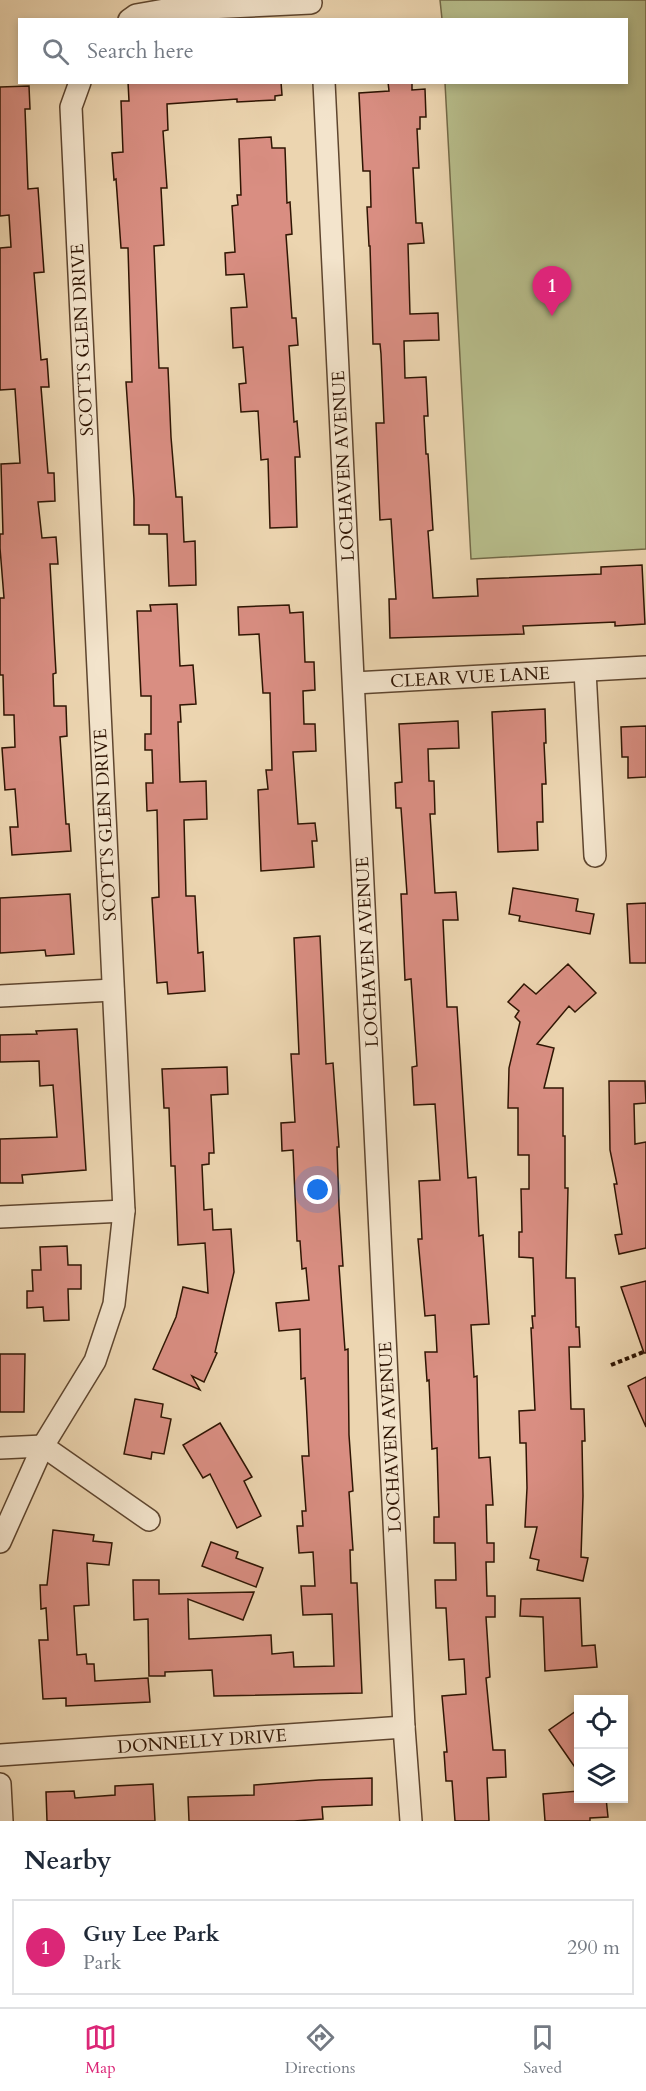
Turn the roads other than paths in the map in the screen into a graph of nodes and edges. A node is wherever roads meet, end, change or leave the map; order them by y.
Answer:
1 (312, 7) edge
2 (132, 18) edge
3 (79, 84) edge
4 (324, 84) edge
5 (646, 667) edge
6 (585, 671) junction
7 (354, 683) junction
8 (594, 856) dead end
9 (113, 990) junction
10 (0, 996) edge
11 (124, 1211) junction
12 (0, 1217) edge
13 (43, 1446) junction
14 (0, 1448) edge
15 (148, 1520) dead end
16 (0, 1542) edge
17 (404, 1727) junction
18 (0, 1755) edge
19 (0, 1784) edge
20 (2, 1821) edge
21 (411, 1821) edge

1 - 2 street
3 - 9 street, SCOTTS GLEN DRIVE
4 - 7 street, LOCHAVEN AVENUE
5 - 6 street, CLEAR VUE LANE
6 - 7 street, CLEAR VUE LANE
6 - 8 street
7 - 17 street, LOCHAVEN AVENUE
9 - 10 street
9 - 11 street, SCOTTS GLEN DRIVE
11 - 12 street
11 - 13 street, SCOTTS GLEN DRIVE
13 - 14 street
13 - 15 street
13 - 16 street, SCOTTS GLEN DRIVE
17 - 18 street, DONNELLY DRIVE
17 - 21 street, LOCHAVEN AVENUE
19 - 20 street

